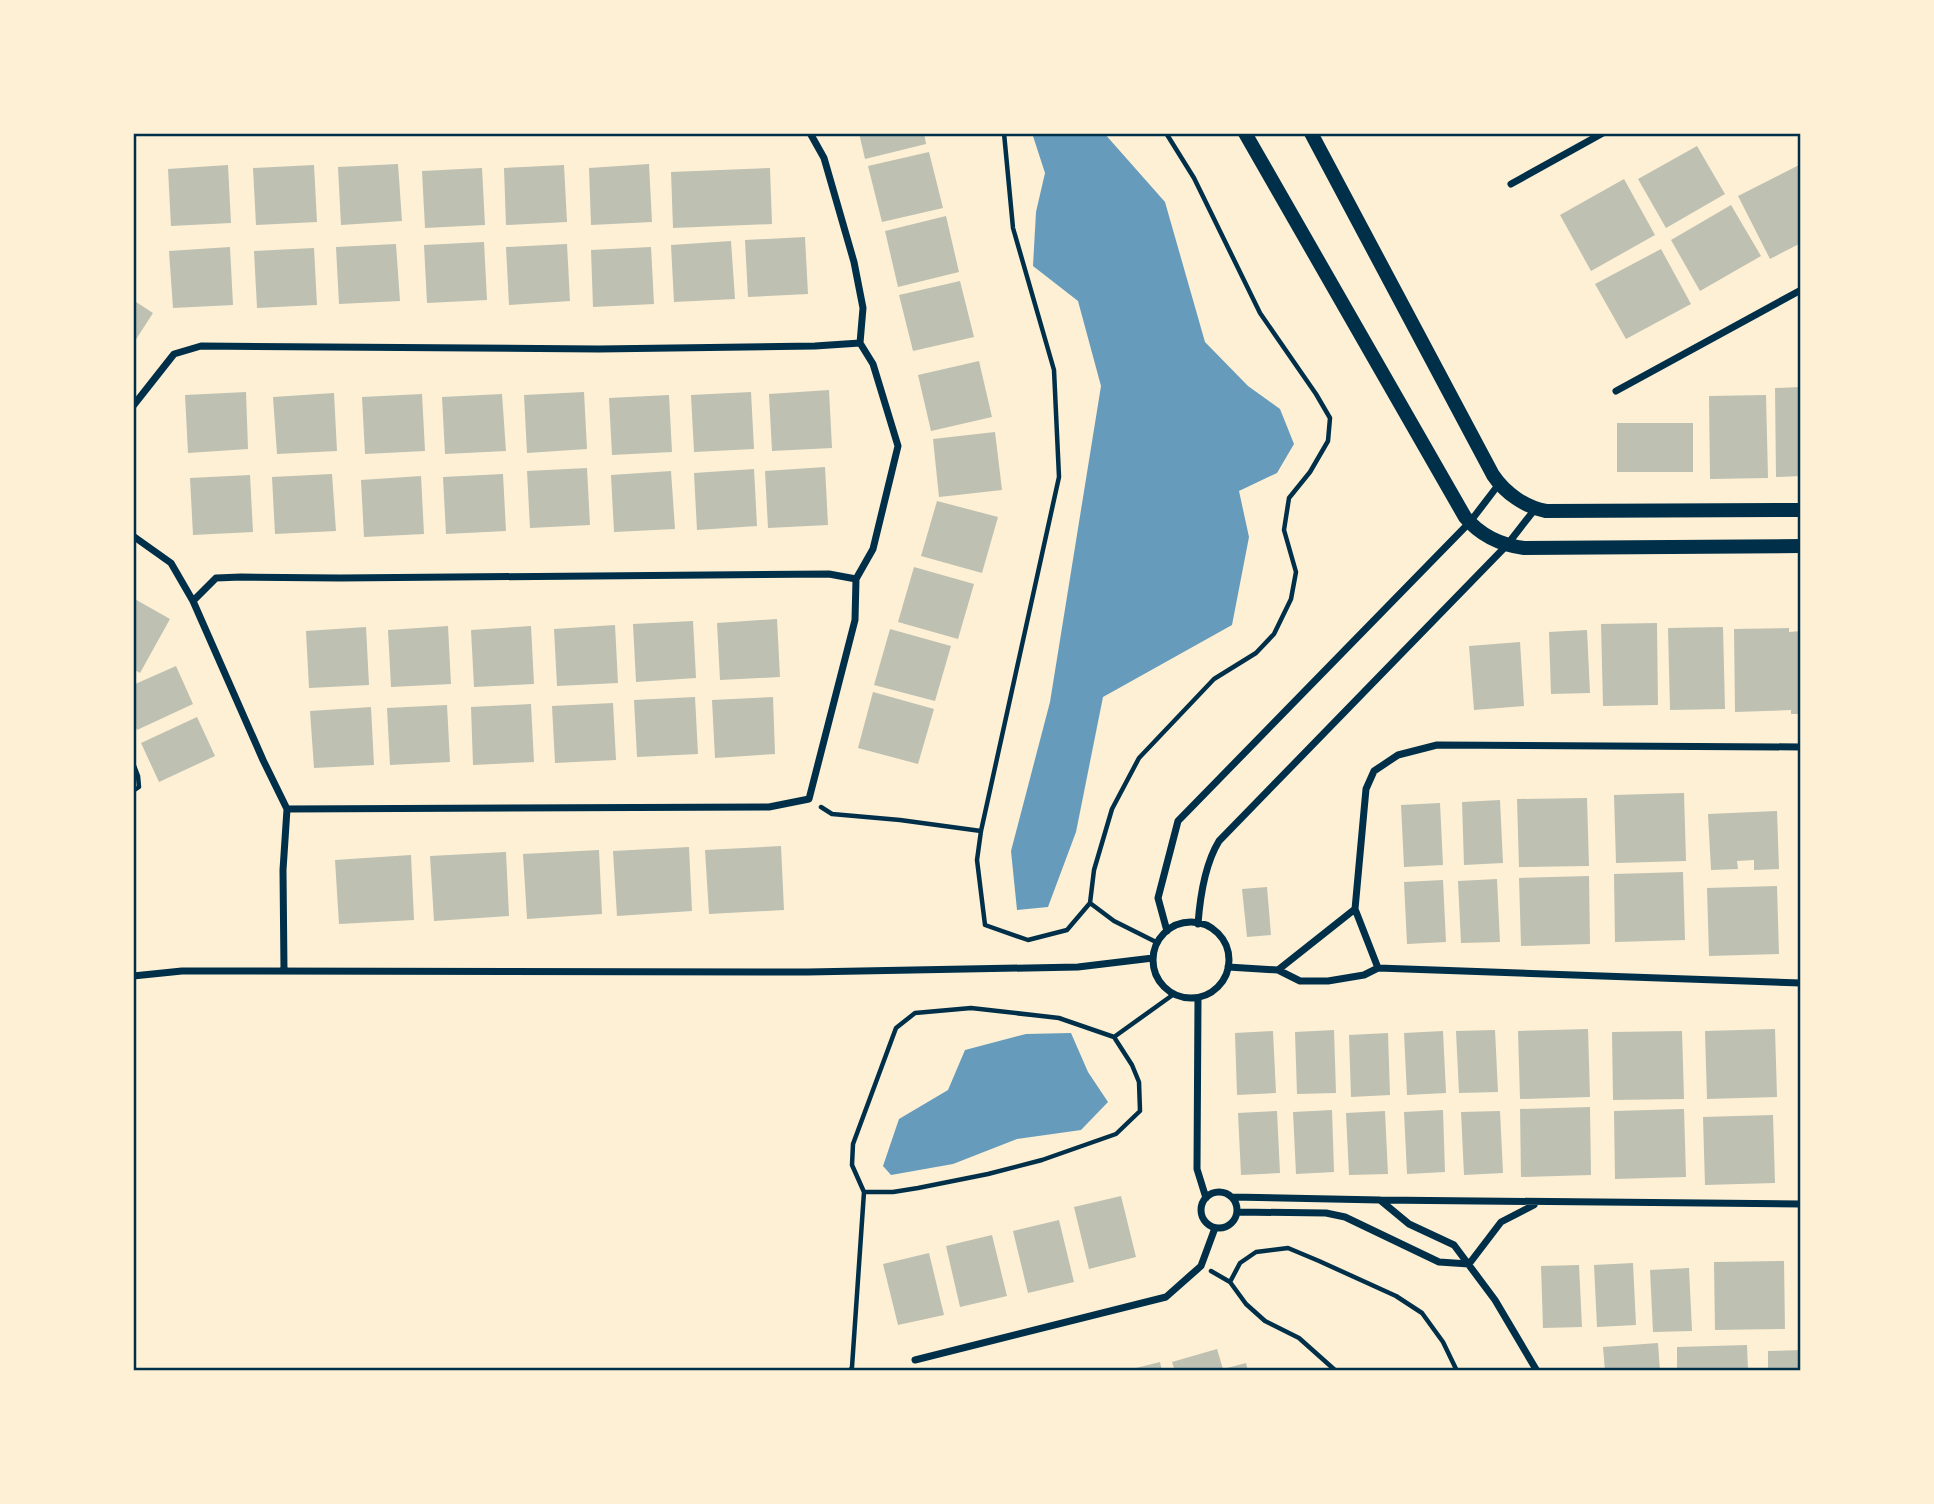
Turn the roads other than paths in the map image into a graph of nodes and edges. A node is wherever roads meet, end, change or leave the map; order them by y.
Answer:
1 (810, 133) edge
2 (1245, 133) edge
3 (1311, 133) edge
4 (1603, 133) edge
5 (1511, 184) dead end
6 (1801, 290) edge
7 (860, 343) junction
8 (1616, 391) dead end
9 (133, 406) edge
10 (1499, 484) junction
11 (1535, 509) junction
12 (1801, 510) edge
13 (1470, 522) junction
14 (133, 536) edge
15 (1507, 545) junction
16 (1801, 546) edge
17 (856, 579) junction
18 (193, 601) junction
19 (1801, 747) edge
20 (287, 809) junction
21 (1355, 909) junction
22 (1198, 923) junction
23 (1167, 931) junction
24 (1153, 958) junction
25 (1228, 967) junction
26 (1378, 968) junction
27 (1278, 970) junction
28 (284, 971) junction
29 (133, 976) edge
30 (1801, 982) edge
31 (1198, 998) junction
32 (1232, 1197) junction
33 (1206, 1198) junction
34 (1380, 1200) junction
35 (1538, 1203) junction
36 (1801, 1205) edge
37 (1238, 1212) junction
38 (1215, 1228) junction
39 (1469, 1264) junction
40 (915, 1360) dead end
41 (1537, 1371) edge

1 - 7 street
2 - 13 main road
3 - 10 main road
4 - 5 street
6 - 8 street
7 - 9 street
7 - 17 street
10 - 11 main road
10 - 13 street
11 - 12 main road
11 - 15 street
13 - 15 main road
13 - 23 street
14 - 18 street
15 - 16 main road
15 - 22 street
17 - 18 street
17 - 20 street
18 - 20 street
19 - 21 street
20 - 28 street
21 - 26 street
21 - 27 street
22 - 23 street
22 - 25 street
23 - 24 street
24 - 28 street
24 - 31 street
25 - 27 street
25 - 31 street
26 - 27 street
26 - 30 street
28 - 29 street
31 - 33 street
32 - 33 street
32 - 34 street
32 - 37 street
33 - 38 street
34 - 35 street
34 - 39 street
35 - 36 street
35 - 39 street
37 - 38 street
37 - 39 street
38 - 40 street
39 - 41 street

